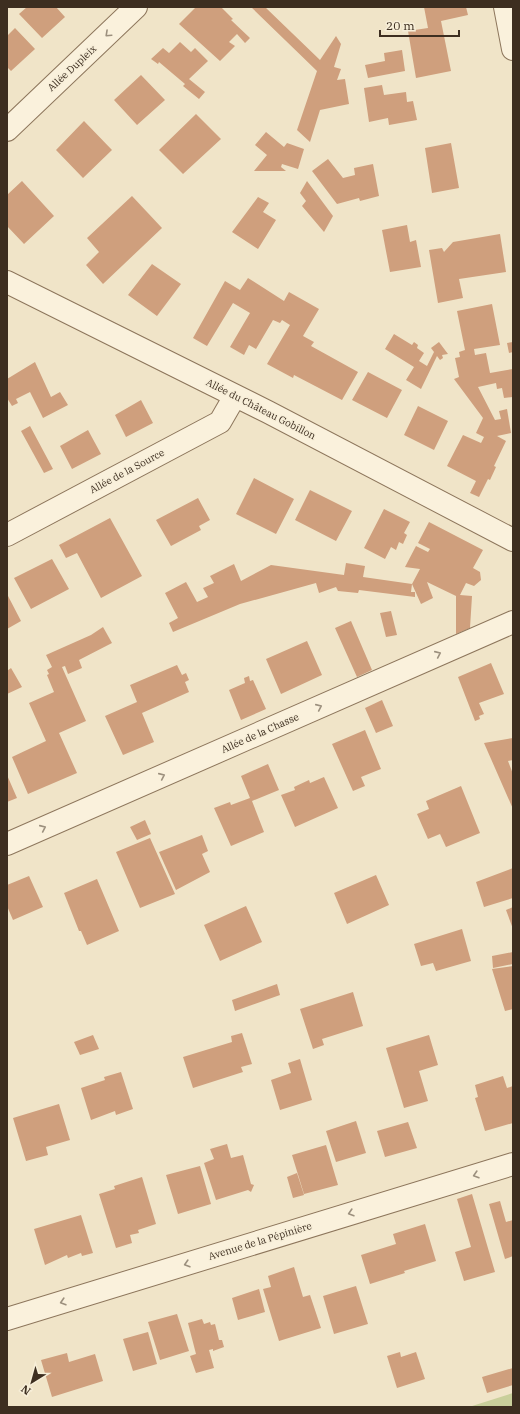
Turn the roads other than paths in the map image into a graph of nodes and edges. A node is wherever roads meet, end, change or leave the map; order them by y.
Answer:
1 (136, 7) edge
2 (505, 7) edge
3 (513, 49) edge
4 (7, 130) edge
5 (7, 282) edge
6 (235, 396) junction
7 (7, 535) edge
8 (513, 540) edge
9 (513, 622) edge
10 (7, 844) edge
11 (513, 1164) edge
12 (7, 1319) edge

1 -> 4 street, Allée Dupleix
2 - 3 street
5 - 6 street, Allée du Château Gobillon
6 - 7 street, Allée de la Source
6 - 8 street, Allée du Château Gobillon
10 -> 9 street, Allée de la Chasse
11 -> 12 street, Avenue de la Pépinière

